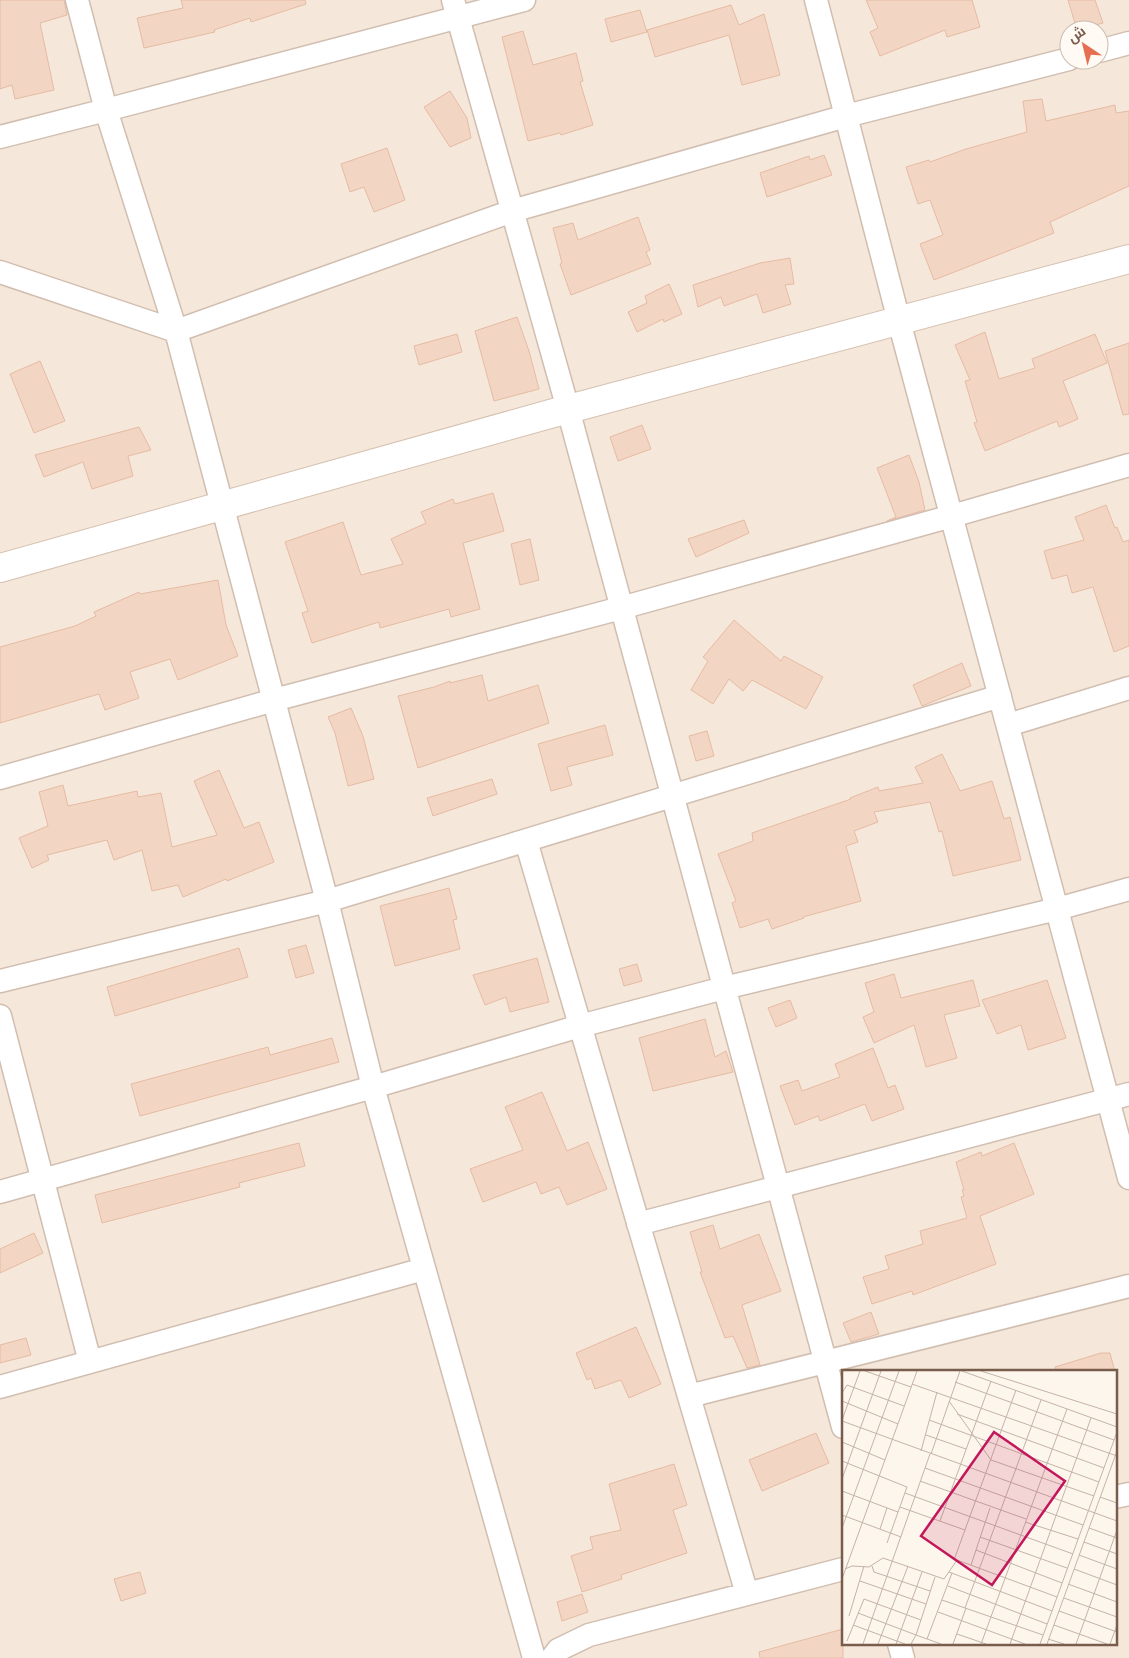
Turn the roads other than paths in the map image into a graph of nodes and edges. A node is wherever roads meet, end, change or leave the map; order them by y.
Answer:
1 (77, 0) edge
2 (524, 0) edge
3 (816, 0) edge
4 (455, 9) edge
5 (1129, 43) edge
6 (1109, 48) edge
7 (1059, 61) edge
8 (106, 110) junction
9 (846, 116) junction
10 (0, 137) edge
11 (512, 211) junction
12 (1129, 259) edge
13 (0, 272) edge
14 (900, 321) junction
15 (176, 331) junction
16 (568, 409) junction
17 (1129, 465) edge
18 (222, 506) junction
19 (952, 516) junction
20 (0, 568) edge
21 (621, 608) junction
22 (1129, 688) edge
23 (1000, 696) junction
24 (274, 700) junction
25 (1008, 725) junction
26 (0, 778) edge
27 (672, 797) junction
28 (526, 841) junction
29 (1129, 889) edge
30 (327, 901) junction
31 (1057, 909) junction
32 (0, 981) edge
33 (724, 988) junction
34 (0, 1016) edge
35 (580, 1026) junction
36 (373, 1087) junction
37 (1118, 1097) edge
38 (1129, 1178) edge
39 (42, 1180) junction
40 (778, 1187) junction
41 (0, 1192) edge
42 (638, 1224) junction
43 (424, 1269) junction
44 (1129, 1286) edge
45 (90, 1362) junction
46 (825, 1362) junction
47 (0, 1387) edge
48 (689, 1396) junction
49 (842, 1423) edge
50 (1129, 1494) edge
51 (1116, 1497) edge
52 (842, 1569) edge
53 (746, 1594) junction
54 (534, 1658) edge
55 (552, 1658) edge

1 - 8 street
2 - 4 street
3 - 9 street
4 - 8 street
4 - 11 street
5 - 6 street
7 - 9 street
8 - 10 street
8 - 15 street
9 - 11 street
9 - 14 street
11 - 15 street
11 - 16 street
12 - 14 street
13 - 15 street
14 - 16 street
14 - 19 street
15 - 18 street
16 - 18 street
16 - 21 street
17 - 19 street
18 - 20 street
18 - 24 street
19 - 21 street
19 - 23 street
21 - 24 street
21 - 27 street
22 - 25 street
23 - 25 street
23 - 27 street
24 - 26 street
24 - 30 street
25 - 31 street
27 - 28 street
27 - 33 street
28 - 30 street
28 - 35 street
29 - 31 street
30 - 32 street
30 - 36 street
31 - 33 street
31 - 37 street
33 - 35 street
33 - 40 street
34 - 39 street
35 - 36 street
35 - 42 street
36 - 39 street
36 - 43 street
37 - 38 street
37 - 40 street
39 - 41 street
39 - 45 street
40 - 42 street
40 - 46 street
42 - 48 street
43 - 45 street
43 - 54 street
44 - 46 street
45 - 47 street
46 - 48 street
46 - 49 street
48 - 53 street
50 - 51 street
52 - 53 street
53 - 55 street

